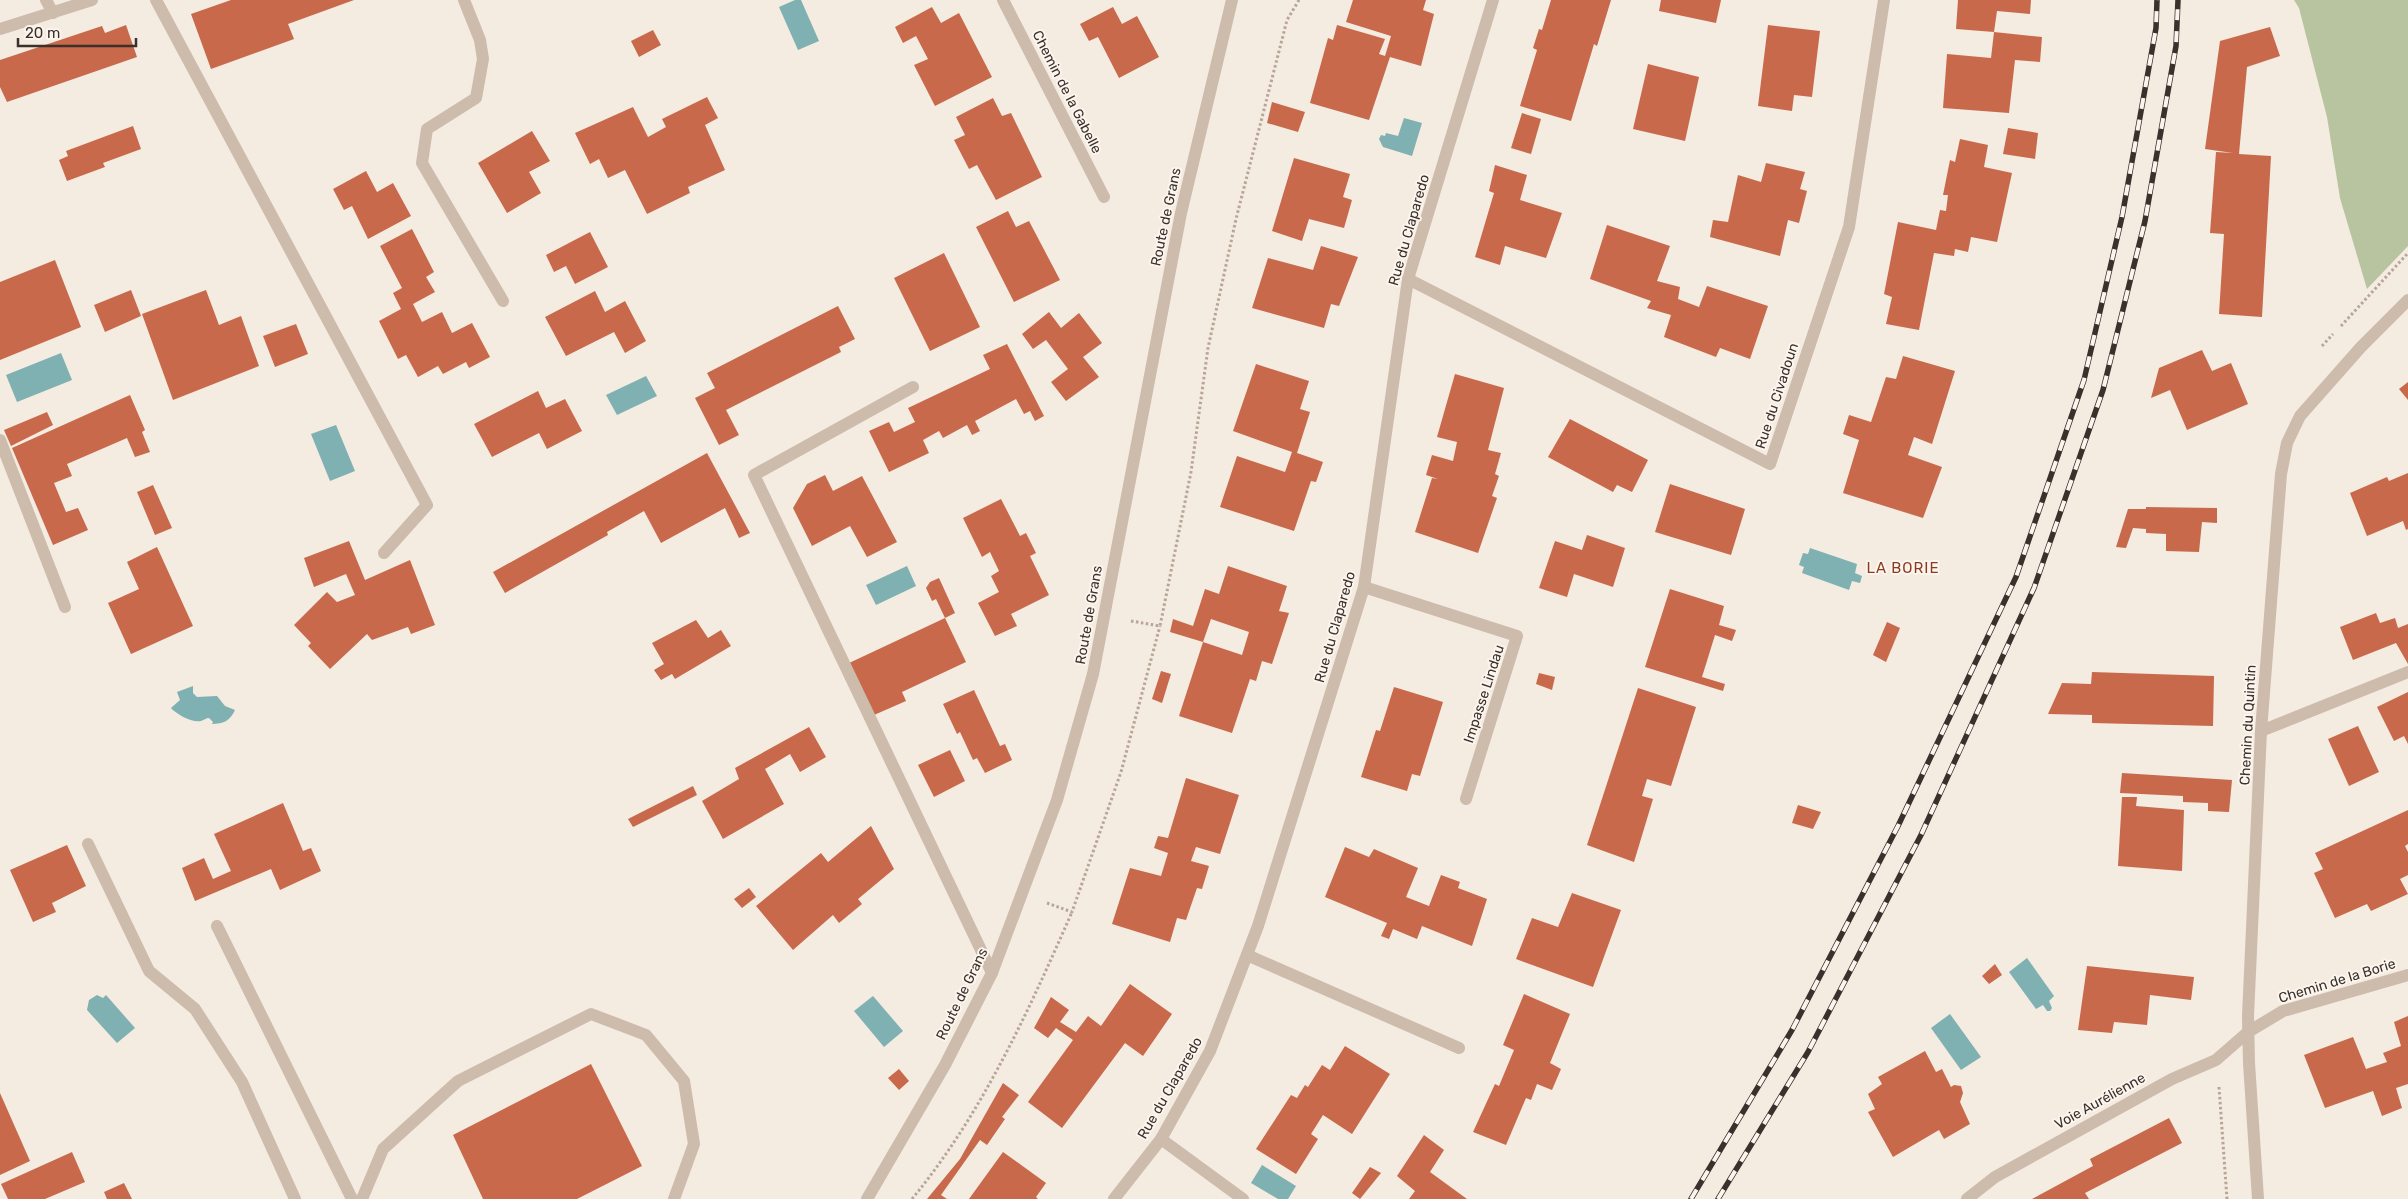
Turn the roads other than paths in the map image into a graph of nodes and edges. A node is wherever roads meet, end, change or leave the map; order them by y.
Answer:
1 (46, 0) edge
2 (92, 0) edge
3 (156, 0) edge
4 (464, 0) edge
5 (1003, 0) edge
6 (1232, 0) edge
7 (1493, 0) edge
8 (1884, 0) edge
9 (53, 13) junction
10 (0, 29) edge
11 (1104, 198) dead end
12 (1408, 279) junction
13 (2408, 300) edge
14 (503, 301) dead end
15 (913, 387) dead end
16 (0, 440) edge
17 (384, 553) dead end
18 (1364, 587) junction
19 (65, 607) dead end
20 (2408, 672) edge
21 (2261, 731) junction
22 (1466, 799) dead end
23 (88, 844) dead end
24 (217, 926) dead end
25 (1247, 955) junction
26 (992, 973) junction
27 (2408, 975) edge
28 (2248, 1032) junction
29 (1458, 1048) dead end
30 (1161, 1138) junction
31 (295, 1199) edge
32 (352, 1199) edge
33 (362, 1199) edge
34 (674, 1199) edge
35 (868, 1199) edge
36 (1114, 1199) edge
37 (1243, 1199) edge
38 (1967, 1199) edge
39 (2258, 1199) edge

1 - 9 street
2 - 9 street
3 - 17 street
4 - 14 street
5 - 11 street, Chemin de la Gabelle
6 - 26 street, Route de Grans
7 - 12 street, Rue du Claparedo
8 - 12 street, Rue du Civadoun
9 - 10 street
12 - 18 street, Rue du Claparedo
13 - 21 street, Chemin du Quintin
15 - 26 street
16 - 19 street
18 - 22 street, Impasse Lindau
18 - 25 street, Rue du Claparedo
20 - 21 street
21 - 28 street, Chemin du Quintin
23 - 31 street
24 - 32 street
25 - 29 street
25 - 30 street, Rue du Claparedo
26 - 35 street, Route de Grans
27 - 28 street, Chemin de la Borie
28 - 38 street, Voie Aurélienne
28 - 39 street, Chemin du Quintin
30 - 36 street, Rue du Claparedo
30 - 37 street
33 - 34 street

